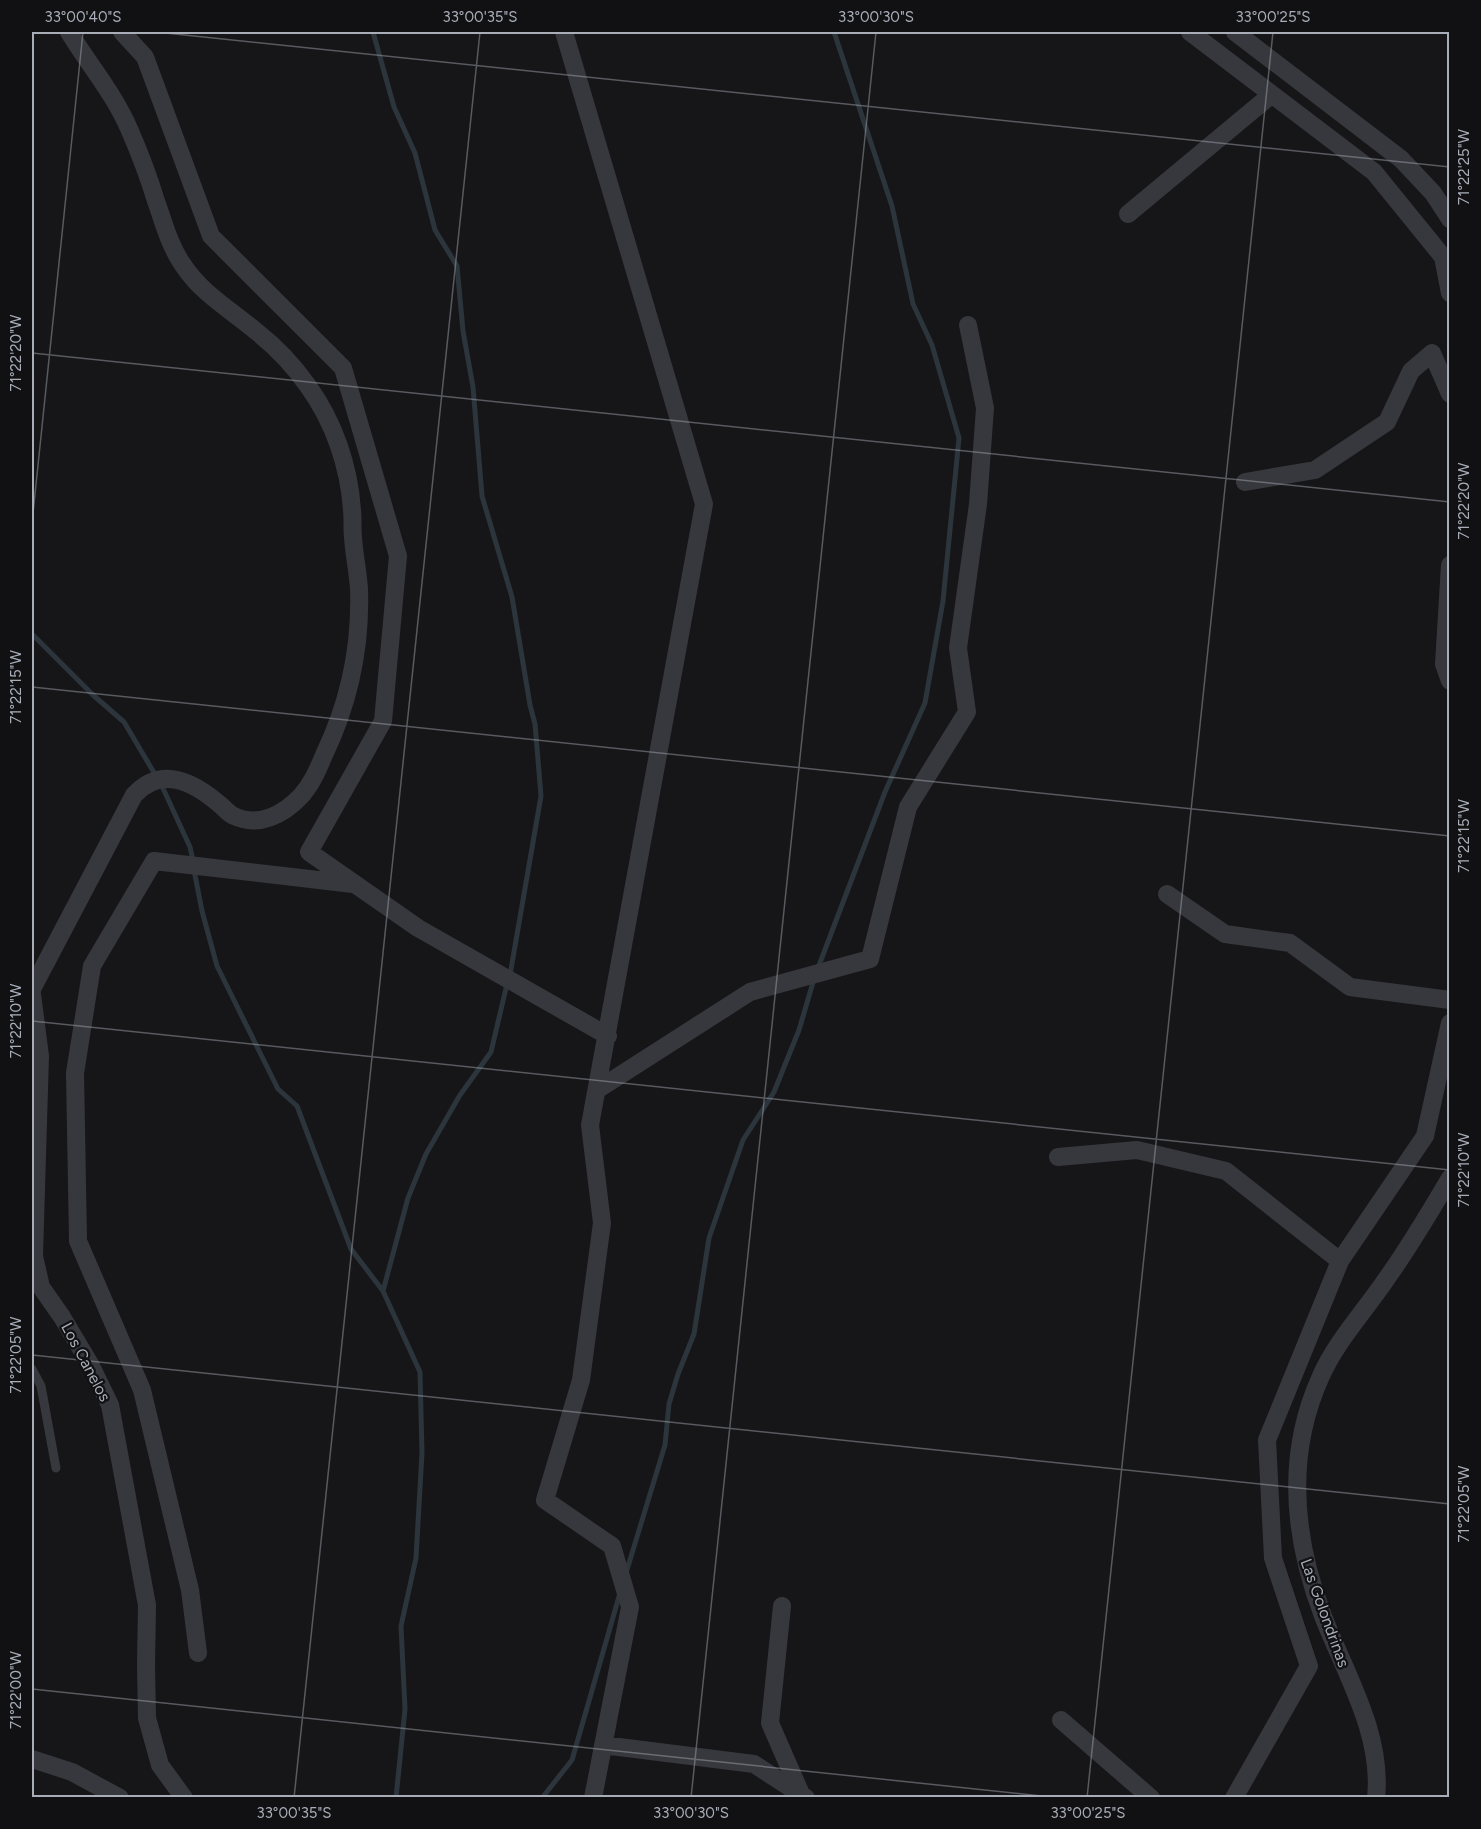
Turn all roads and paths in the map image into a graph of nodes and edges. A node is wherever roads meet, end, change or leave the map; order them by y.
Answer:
1 (69, 32) edge
2 (122, 32) edge
3 (564, 32) edge
4 (1190, 32) edge
5 (1235, 32) edge
6 (1271, 95) junction
7 (1128, 214) dead end
8 (1449, 219) edge
9 (1449, 293) edge
10 (968, 325) dead end
11 (1449, 394) edge
12 (1245, 482) dead end
13 (1449, 565) edge
14 (1449, 681) edge
15 (355, 884) junction
16 (1167, 894) dead end
17 (32, 992) edge
18 (1449, 1000) edge
19 (1449, 1023) edge
20 (608, 1036) junction
21 (597, 1090) junction
22 (34, 1143) edge
23 (1058, 1157) dead end
24 (1449, 1178) edge
25 (1340, 1261) junction
26 (34, 1268) edge
27 (32, 1369) edge
28 (56, 1468) dead end
29 (783, 1606) dead end
30 (198, 1653) dead end
31 (1061, 1720) dead end
32 (603, 1745) junction
33 (34, 1758) edge
34 (803, 1796) edge
35 (120, 1797) edge
36 (184, 1797) edge
37 (593, 1797) edge
38 (1151, 1797) edge
39 (1234, 1797) edge
40 (1376, 1797) edge

1 - 17 street
2 - 15 street
3 - 20 street
4 - 6 street
5 - 8 street
6 - 7 street
6 - 9 street
10 - 21 street
11 - 12 street
13 - 14 street
15 - 20 street
15 - 30 street
16 - 18 street
17 - 22 street, Los Canelos
19 - 25 street
20 - 21 street
21 - 32 street
22 - 26 street, Los Canelos
23 - 25 street
24 - 40 street, Las Golondrinas
25 - 39 street
26 - 36 street, Los Canelos
27 - 28 lane
29 - 34 street
31 - 38 street
32 - 34 street
32 - 37 street
33 - 35 street

